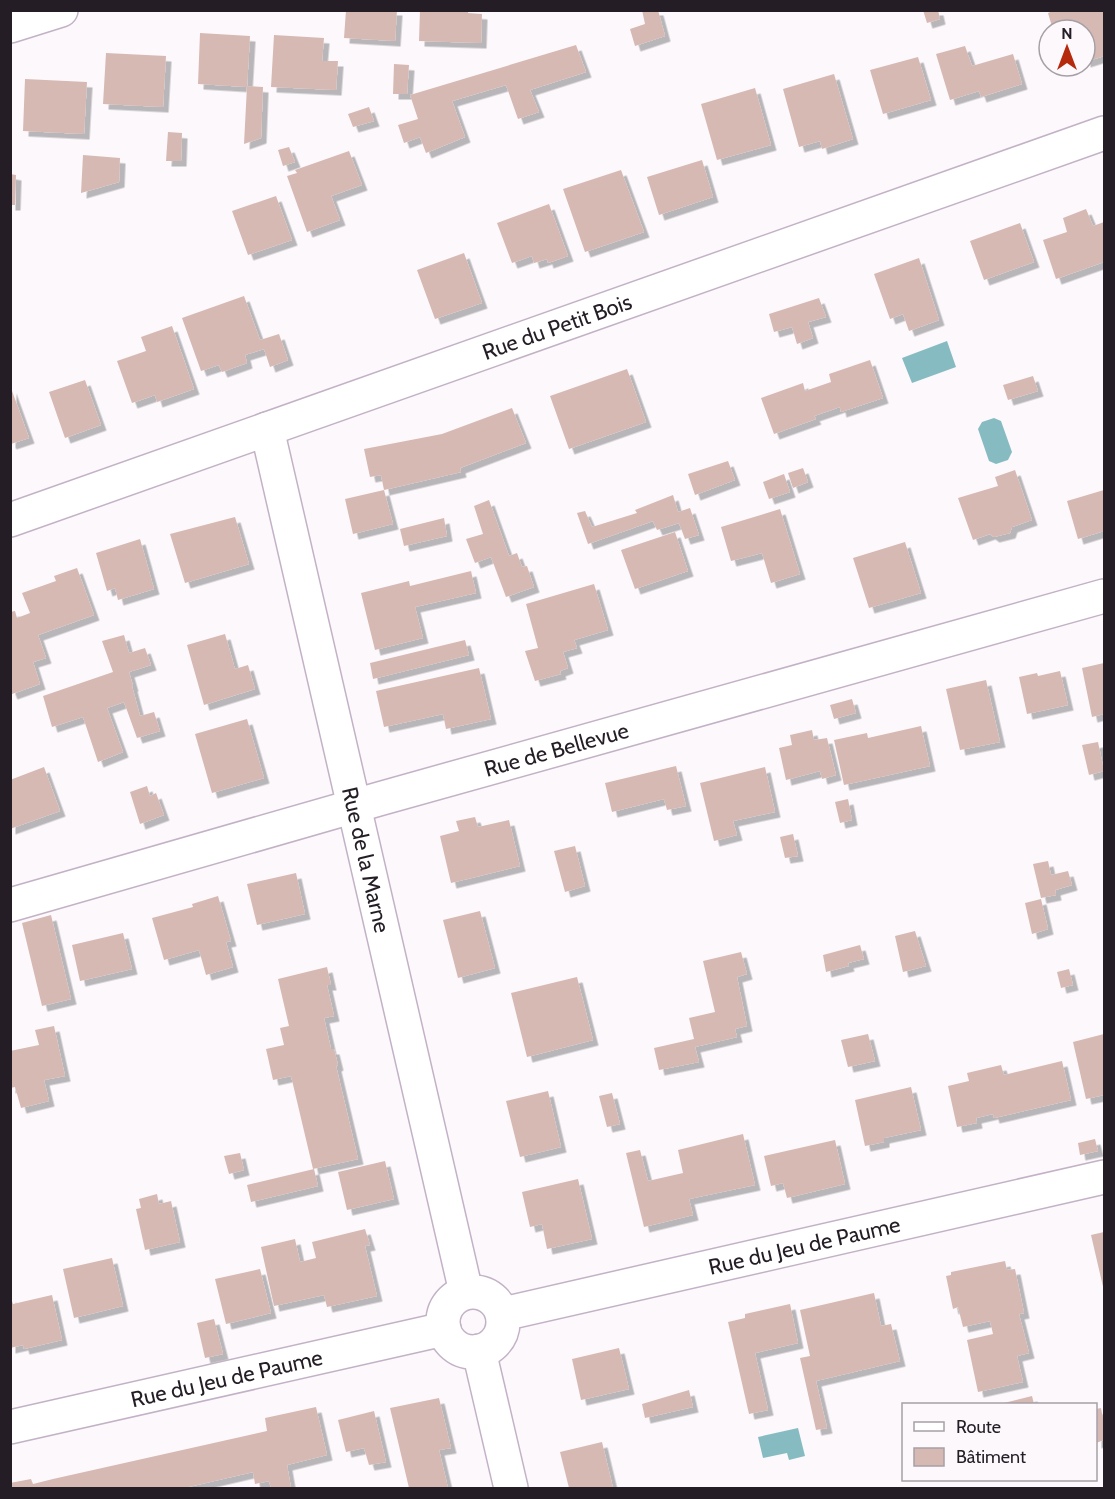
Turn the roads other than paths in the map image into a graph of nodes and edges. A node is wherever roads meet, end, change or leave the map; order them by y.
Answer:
1 (61, 10) edge
2 (10, 27) edge
3 (1104, 133) edge
4 (267, 429) junction
5 (10, 520) edge
6 (1104, 596) edge
7 (354, 806) junction
8 (10, 905) edge
9 (1104, 1178) edge
10 (466, 1292) junction
11 (503, 1314) junction
12 (444, 1329) junction
13 (479, 1352) junction
14 (10, 1427) edge
15 (511, 1488) edge

1 - 2 street
3 - 4 street, Rue du Petit Bois
4 - 5 street, Rue du Petit Bois
4 - 7 street, Rue de la Marne
6 - 7 street, Rue de Bellevue
7 - 8 street, Rue de Bellevue
7 - 10 street, Rue de la Marne
9 - 11 street, Rue du Jeu de Paume
10 - 11 street
10 - 12 street
11 - 13 street
12 - 13 street
12 - 14 street, Rue du Jeu de Paume
13 - 15 street

